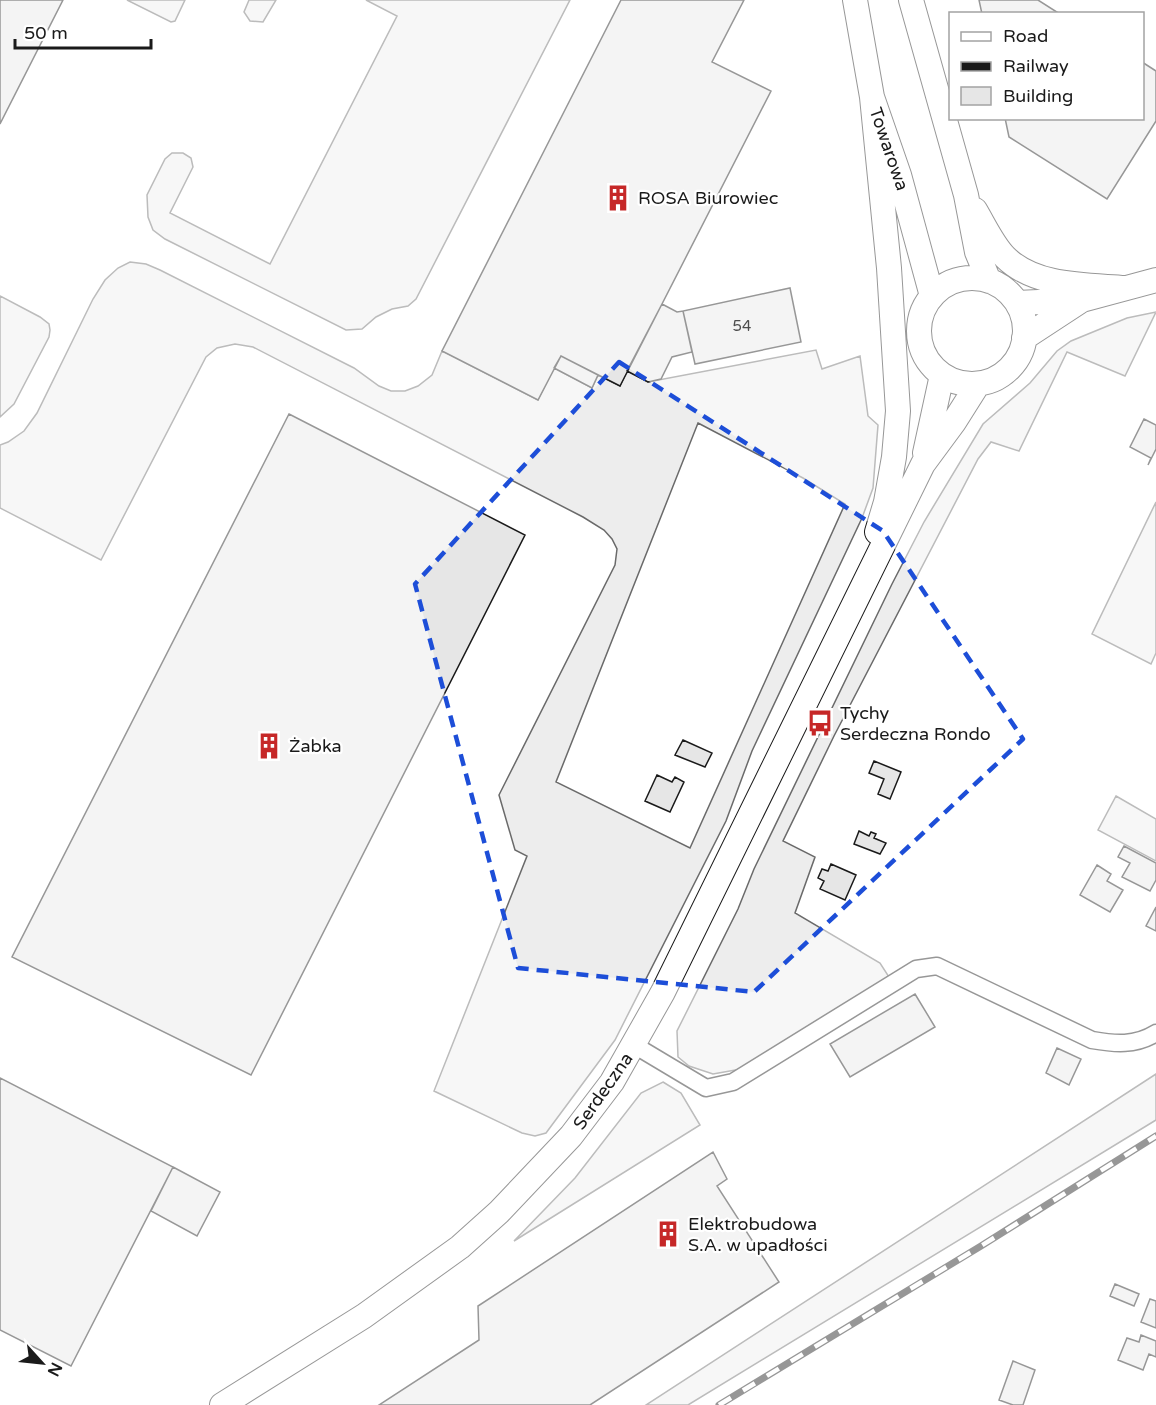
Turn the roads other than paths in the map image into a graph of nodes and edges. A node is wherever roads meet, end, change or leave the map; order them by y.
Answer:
1 (855, 0) edge
2 (911, 0) edge
3 (872, 97) junction
4 (966, 195) junction
5 (1156, 280) edge
6 (989, 281) junction
7 (1125, 288) junction
8 (932, 296) junction
9 (1082, 300) junction
10 (1017, 303) junction
11 (1024, 338) junction
12 (942, 375) junction
13 (978, 384) junction
14 (922, 464) junction
15 (858, 598) junction
16 (1156, 1033) edge
17 (634, 1046) junction
18 (222, 1405) edge

1 - 3 street, Towarowa
2 - 4 street
3 - 8 street, Towarowa
3 - 15 street
4 - 6 street
4 - 7 street
5 - 7 street
6 - 8 street
6 - 10 street
7 - 9 street
8 - 12 street
9 - 10 street
9 - 11 street
10 - 11 street
11 - 13 street
12 - 13 street
12 - 14 street
13 - 14 street
14 - 15 street
15 - 17 street
16 - 17 street, Serdeczna
17 - 18 street, Serdeczna

